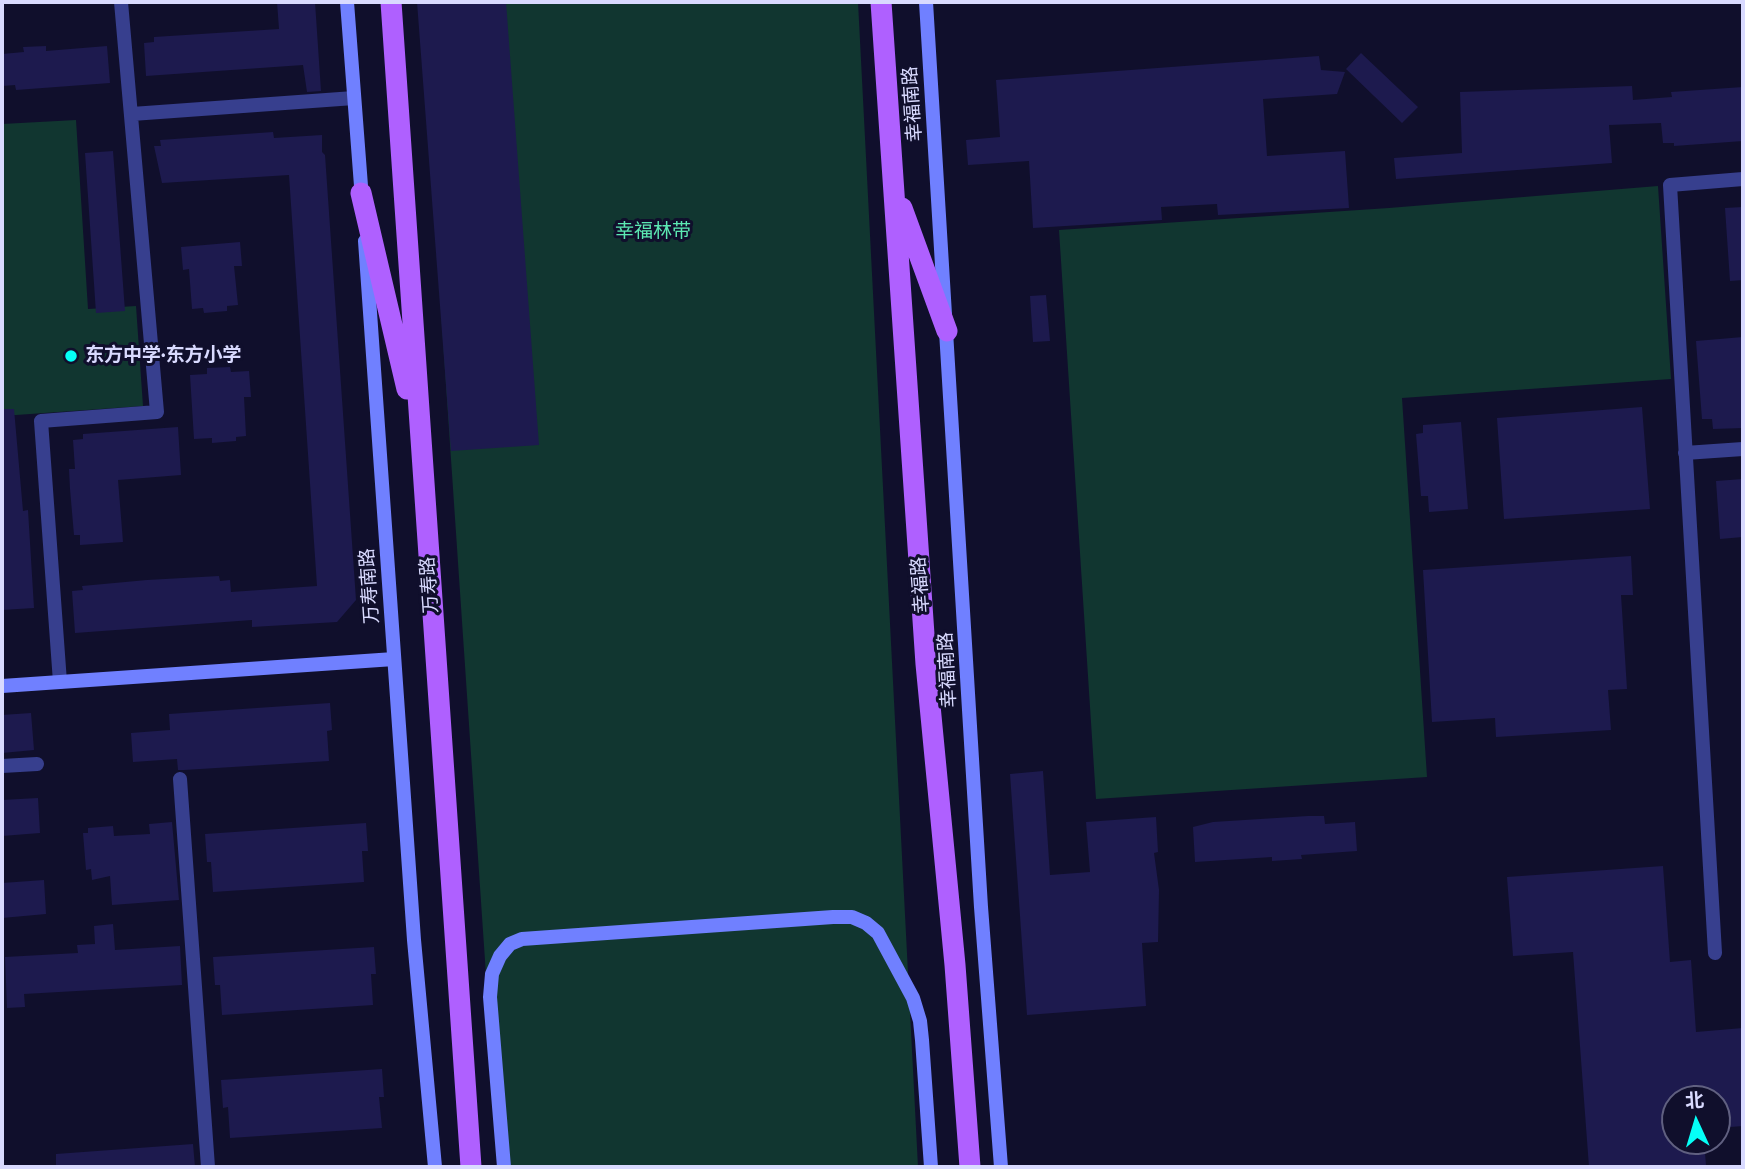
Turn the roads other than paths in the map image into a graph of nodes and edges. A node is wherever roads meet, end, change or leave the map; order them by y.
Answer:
1 (121, 2) edge
2 (347, 2) edge
3 (391, 2) edge
4 (881, 2) edge
5 (926, 2) edge
6 (354, 98) junction
7 (132, 114) junction
8 (1743, 179) edge
9 (894, 184) junction
10 (361, 193) junction
11 (947, 331) junction
12 (421, 449) junction
13 (1743, 449) edge
14 (1685, 453) junction
15 (394, 659) junction
16 (60, 682) junction
17 (2, 685) edge
18 (37, 764) dead end
19 (2, 766) edge
20 (180, 779) dead end
21 (1716, 953) dead end
22 (208, 1167) edge
23 (435, 1167) edge
24 (471, 1167) edge
25 (504, 1167) edge
26 (931, 1167) edge
27 (970, 1167) edge
28 (1000, 1167) edge

1 - 7 street
2 - 6 main road, 万寿南路
3 - 12 main road, 万寿路
4 - 9 main road, 幸福路
5 - 11 main road, 幸福南路
6 - 7 street
6 - 10 main road, 万寿南路
7 - 16 street
8 - 14 street
9 - 11 main road
9 - 27 main road, 幸福路
10 - 12 main road
10 - 15 main road, 万寿南路
11 - 28 main road, 幸福南路
12 - 24 main road, 万寿路
13 - 14 street
14 - 21 street
15 - 16 main road
15 - 23 main road, 万寿南路
16 - 17 main road
18 - 19 street
20 - 22 street
25 - 26 main road

